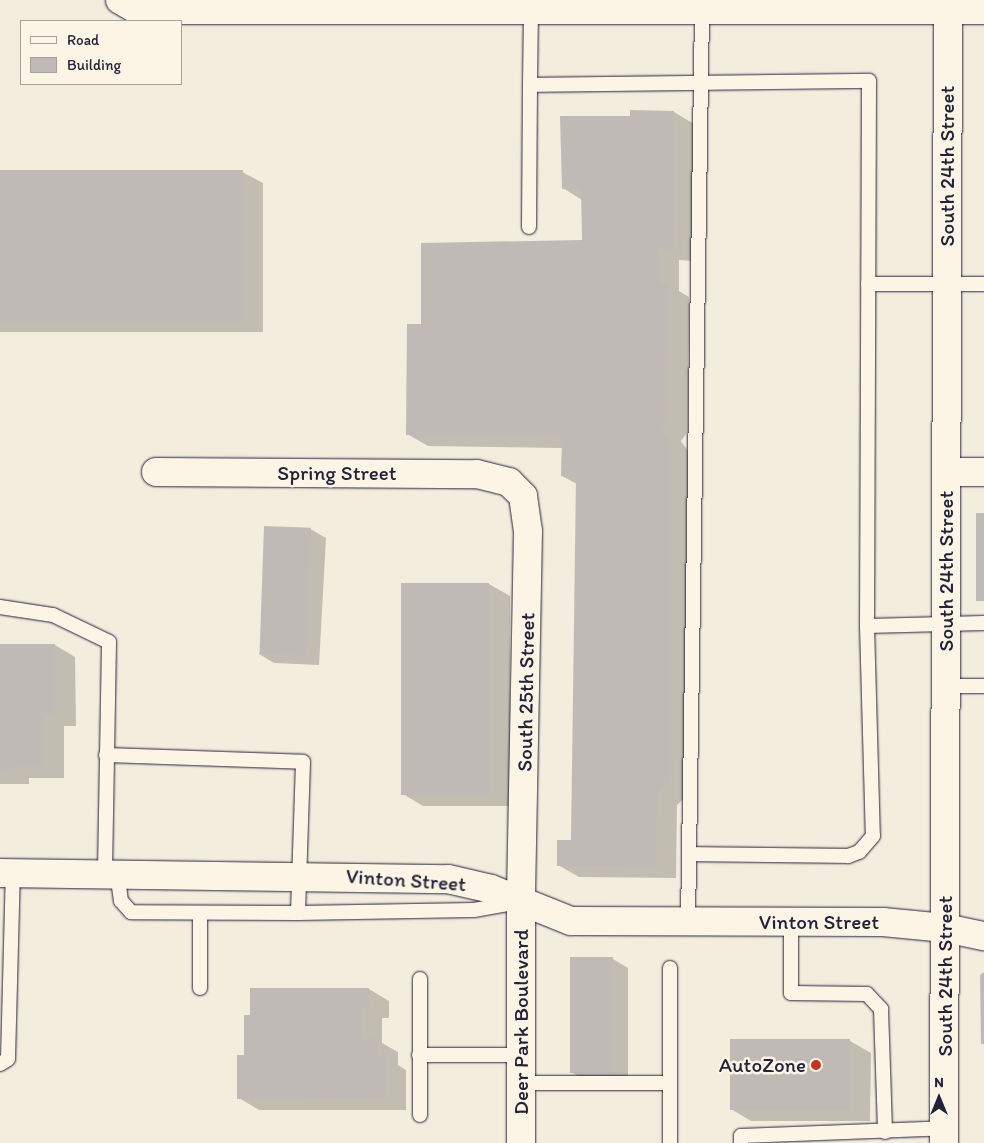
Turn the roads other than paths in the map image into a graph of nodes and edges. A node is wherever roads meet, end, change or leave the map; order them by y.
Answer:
1 (121, 1) edge
2 (319, 5) edge
3 (531, 5) edge
4 (662, 5) edge
5 (739, 5) edge
6 (948, 5) edge
7 (702, 10) junction
8 (984, 10) edge
9 (701, 82) junction
10 (530, 84) junction
11 (529, 227) dead end
12 (946, 283) junction
13 (868, 284) junction
14 (984, 284) edge
15 (156, 472) dead end
16 (946, 472) junction
17 (984, 472) edge
18 (515, 486) joint
19 (0, 607) edge
20 (945, 623) junction
21 (984, 624) edge
22 (867, 626) junction
23 (945, 686) junction
24 (984, 686) edge
25 (106, 755) junction
26 (689, 854) junction
27 (6, 873) edge
28 (111, 874) junction
29 (301, 875) junction
30 (521, 902) junction
31 (200, 913) junction
32 (298, 913) junction
33 (688, 922) junction
34 (791, 922) junction
35 (945, 928) junction
36 (984, 936) edge
37 (670, 968) dead end
38 (420, 979) dead end
39 (200, 988) dead end
40 (419, 1055) junction
41 (522, 1055) junction
42 (0, 1064) edge
43 (522, 1083) junction
44 (670, 1083) junction
45 (420, 1114) dead end
46 (885, 1132) junction
47 (944, 1136) edge
48 (522, 1143) edge
49 (670, 1143) edge
50 (741, 1143) edge

1 - 2 street
2 - 3 street
3 - 4 street
3 - 10 lane
4 - 7 street
5 - 6 street
5 - 7 street
6 - 8 street
6 - 12 street, South 24th Street
7 - 9 lane
9 - 10 lane
9 - 13 lane
9 - 26 lane
10 - 11 lane
12 - 13 lane
12 - 14 lane
12 - 16 street, South 24th Street
13 - 22 lane
15 - 18 street, Spring Street
16 - 17 street
16 - 20 street, South 24th Street
18 - 30 street, South 25th Street
19 - 25 lane
20 - 21 lane
20 - 22 lane
20 - 23 street, South 24th Street
22 - 26 lane
23 - 24 lane
23 - 35 street, South 24th Street
25 - 28 lane
25 - 29 lane
26 - 33 lane
27 - 28 street, Vinton Street
27 - 42 lane
28 - 29 street, Vinton Street
28 - 31 lane
29 - 30 street, Vinton Street
29 - 32 lane
30 - 32 lane
30 - 33 street, Vinton Street
30 - 41 street, Deer Park Boulevard
31 - 32 lane
31 - 39 lane
33 - 34 street, Vinton Street
34 - 35 street, Vinton Street
34 - 46 lane
35 - 36 street, Vinton Street
35 - 47 street, South 24th Street
37 - 44 lane
38 - 40 lane
40 - 41 lane
40 - 45 lane
41 - 43 street, Deer Park Boulevard
43 - 44 lane
43 - 48 street, Deer Park Boulevard
44 - 49 lane
46 - 47 lane
46 - 50 lane

